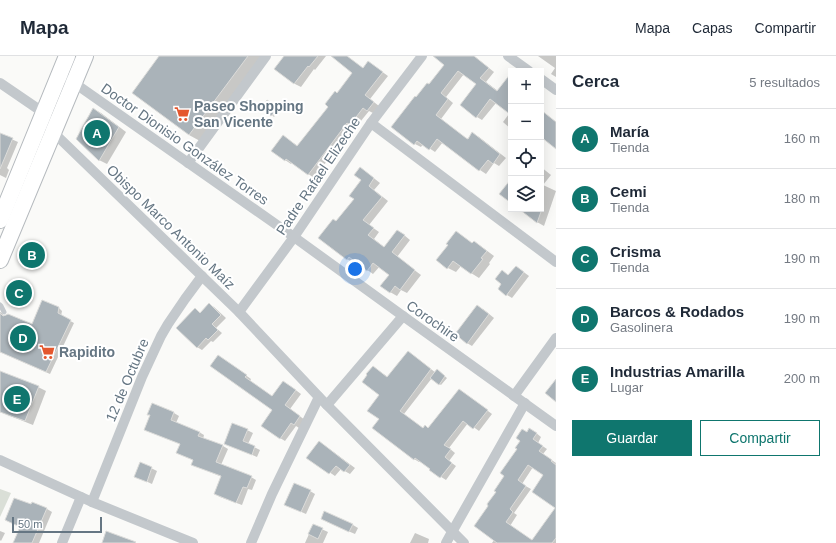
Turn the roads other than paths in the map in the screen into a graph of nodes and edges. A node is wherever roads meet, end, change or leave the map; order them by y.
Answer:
1 (67, 56) edge
2 (85, 56) edge
3 (266, 56) edge
4 (422, 56) edge
5 (508, 56) edge
6 (525, 68) edge
7 (60, 73) junction
8 (544, 81) edge
9 (0, 82) edge
10 (74, 83) junction
11 (556, 90) edge
12 (44, 113) junction
13 (371, 124) junction
14 (54, 133) junction
15 (188, 163) junction
16 (0, 220) edge
17 (294, 237) junction
18 (0, 260) edge
19 (556, 262) edge
20 (202, 276) junction
21 (0, 305) edge
22 (4, 312) dead end
23 (239, 312) junction
24 (403, 316) junction
25 (556, 338) edge
26 (514, 396) junction
27 (319, 397) junction
28 (526, 403) junction
29 (327, 405) junction
30 (556, 426) edge
31 (0, 460) edge
32 (81, 496) junction
33 (92, 502) junction
34 (452, 532) junction
35 (62, 543) edge
36 (193, 543) edge
37 (251, 543) edge
38 (446, 543) edge
39 (464, 543) edge

1 - 7 main road
2 - 10 main road
3 - 15 street
4 - 13 street, Padre Rafael Elizeche
5 - 6 street
7 - 10 street, Doctor Dionisio González Torres
7 - 12 main road
8 - 11 street
9 - 12 street, Obispo Marco Antonio Maíz
10 - 14 main road
10 - 15 street, Doctor Dionisio González Torres
12 - 14 street, Obispo Marco Antonio Maíz
12 - 16 main road
13 - 17 street, Padre Rafael Elizeche
13 - 19 street
14 - 18 main road
14 - 20 street, Obispo Marco Antonio Maíz
15 - 17 street, Doctor Dionisio González Torres
17 - 23 street, Padre Rafael Elizeche
17 - 24 street, Corochire
20 - 23 street, Obispo Marco Antonio Maíz
20 - 33 street, 12 de Octubre
21 - 22 lane
23 - 27 street, Obispo Marco Antonio Maíz
24 - 26 street, Corochire
24 - 29 street
25 - 26 street
26 - 28 street, Corochire
27 - 29 street, Obispo Marco Antonio Maíz
27 - 37 street
28 - 30 street, Corochire
28 - 34 street
29 - 34 street, Obispo Marco Antonio Maíz
31 - 32 street
32 - 33 street
32 - 35 street
33 - 36 street
34 - 38 street
34 - 39 street, Obispo Marco Antonio Maíz

